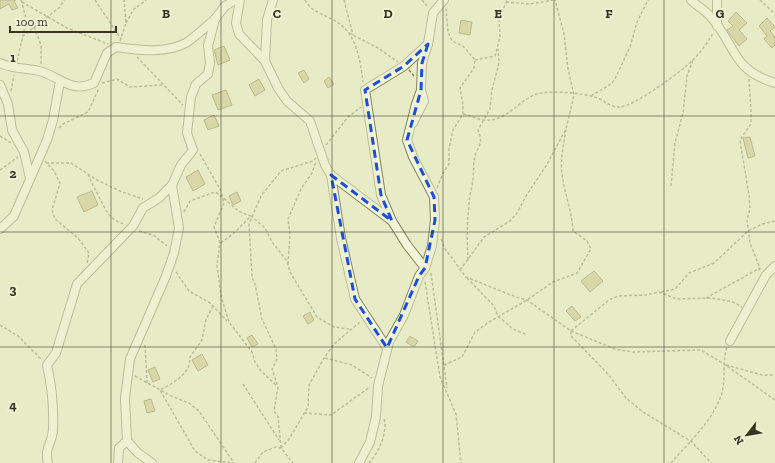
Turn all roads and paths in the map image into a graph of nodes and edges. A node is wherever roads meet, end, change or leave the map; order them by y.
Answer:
1 (64, 0) edge
2 (95, 0) edge
3 (124, 0) edge
4 (146, 0) edge
5 (235, 0) edge
6 (240, 0) edge
7 (273, 0) edge
8 (304, 0) edge
9 (344, 0) edge
10 (422, 0) edge
11 (554, 0) edge
12 (648, 0) edge
13 (691, 0) edge
14 (717, 0) edge
15 (760, 0) edge
16 (21, 1) edge
17 (506, 1) edge
18 (226, 3) edge
19 (445, 3) edge
20 (433, 12) junction
21 (775, 14) edge
22 (47, 17) junction
23 (216, 19) junction
24 (126, 23) junction
25 (717, 26) junction
26 (34, 27) junction
27 (348, 33) junction
28 (353, 35) junction
29 (23, 36) junction
30 (121, 39) junction
31 (428, 44) junction
32 (116, 47) junction
33 (131, 49) junction
34 (498, 49) junction
35 (475, 60) junction
36 (694, 60) junction
37 (265, 61) junction
38 (0, 63) edge
39 (404, 66) junction
40 (15, 67) junction
41 (749, 71) junction
42 (42, 72) junction
43 (100, 77) dead end
44 (60, 82) junction
45 (775, 83) edge
46 (99, 84) junction
47 (0, 85) edge
48 (163, 85) junction
49 (421, 87) junction
50 (365, 90) junction
51 (574, 93) junction
52 (590, 96) junction
53 (366, 103) junction
54 (8, 104) junction
55 (191, 114) junction
56 (463, 114) junction
57 (483, 120) junction
58 (57, 129) dead end
59 (566, 129) junction
60 (192, 150) junction
61 (24, 152) junction
62 (320, 152) junction
63 (40, 156) junction
64 (46, 162) junction
65 (0, 170) edge
66 (88, 174) junction
67 (331, 175) junction
68 (30, 179) junction
69 (172, 185) junction
70 (671, 186) dead end
71 (222, 197) junction
72 (434, 197) junction
73 (153, 202) junction
74 (251, 216) junction
75 (392, 221) junction
76 (775, 221) edge
77 (178, 222) junction
78 (133, 226) junction
79 (0, 229) edge
80 (748, 231) junction
81 (440, 235) dead end
82 (220, 243) junction
83 (174, 253) junction
84 (468, 260) junction
85 (171, 263) junction
86 (426, 264) junction
87 (288, 266) junction
88 (775, 266) edge
89 (85, 268) dead end
90 (760, 268) junction
91 (460, 270) junction
92 (758, 274) dead end
93 (466, 277) junction
94 (659, 292) junction
95 (704, 298) junction
96 (527, 300) junction
97 (213, 306) junction
98 (747, 310) junction
99 (498, 316) junction
100 (367, 318) junction
101 (229, 322) junction
102 (0, 325) edge
103 (349, 329) junction
104 (572, 331) junction
105 (527, 335) dead end
106 (145, 340) dead end
107 (730, 341) joint
108 (387, 348) junction
109 (324, 358) junction
110 (724, 364) junction
111 (47, 365) junction
112 (444, 365) junction
113 (128, 372) junction
114 (775, 375) edge
115 (147, 383) junction
116 (243, 384) dead end
117 (377, 384) junction
118 (278, 387) junction
119 (160, 390) junction
120 (447, 390) junction
121 (775, 400) edge
122 (304, 414) junction
123 (127, 441) junction
124 (280, 441) junction
125 (692, 442) junction
126 (281, 448) junction
127 (48, 463) edge
128 (118, 463) edge
129 (152, 463) edge
130 (234, 463) edge
131 (255, 463) edge
132 (293, 463) edge
133 (359, 463) edge
134 (461, 463) edge
135 (671, 463) edge
136 (712, 463) edge

1 - 22 path
2 - 30 path
3 - 24 path
4 - 24 path
5 - 18 street
6 - 37 street
7 - 37 street
8 - 27 path
9 - 28 path
10 - 20 path
11 - 17 path
11 - 51 path
12 - 52 path
13 - 25 street
14 - 25 street
15 - 21 path
16 - 22 path
16 - 29 path
17 - 34 path
18 - 23 street
19 - 20 street
19 - 35 path
20 - 31 street
22 - 26 path
22 - 32 path
23 - 33 street
23 - 55 street
24 - 30 path
25 - 36 path
25 - 41 street
26 - 29 path
26 - 42 path
27 - 28 path
27 - 50 path
28 - 39 path
29 - 40 path
30 - 32 path
30 - 33 path
31 - 39 street
31 - 49 street
32 - 33 street
32 - 44 street
33 - 48 path
34 - 35 path
34 - 57 path
35 - 56 path
36 - 52 path
36 - 70 path
37 - 62 street
38 - 40 street
39 - 49 path
39 - 50 street
40 - 42 street
40 - 54 path
41 - 45 street
41 - 80 path
42 - 44 street
43 - 46 path
44 - 63 street
46 - 48 path
46 - 58 path
47 - 54 street
48 - 55 path
49 - 72 street
50 - 53 street
51 - 52 path
51 - 57 path
51 - 59 path
53 - 62 path
53 - 75 street
54 - 61 street
55 - 60 street
56 - 57 path
56 - 72 path
57 - 84 path
59 - 84 path
59 - 96 path
60 - 69 street
60 - 71 path
61 - 65 path
61 - 68 street
62 - 67 street
63 - 64 path
63 - 68 street
64 - 66 path
64 - 89 path
66 - 73 path
66 - 78 path
67 - 75 street
67 - 100 street
68 - 79 street
69 - 73 street
69 - 77 street
71 - 74 path
71 - 77 path
71 - 82 path
72 - 86 street
73 - 78 street
74 - 82 path
74 - 87 path
74 - 87 path
74 - 118 path
75 - 86 street
76 - 80 path
77 - 83 street
78 - 83 path
78 - 111 street
80 - 90 path
80 - 94 path
81 - 91 path
82 - 101 path
83 - 85 street
84 - 91 path
85 - 97 path
85 - 113 street
86 - 108 street
86 - 112 path
86 - 120 path
87 - 103 path
88 - 98 street
90 - 92 path
90 - 95 path
91 - 93 path
93 - 96 path
93 - 99 path
94 - 95 path
94 - 104 path
95 - 98 path
96 - 99 path
96 - 104 path
97 - 101 path
97 - 119 path
98 - 107 street
99 - 105 path
99 - 112 path
100 - 103 path
100 - 108 street
101 - 118 path
102 - 111 path
103 - 109 path
104 - 110 path
104 - 125 path
106 - 115 path
107 - 110 path
108 - 117 street
109 - 117 path
109 - 122 path
110 - 114 path
110 - 121 path
110 - 125 path
111 - 127 street
112 - 120 path
113 - 115 path
113 - 123 street
115 - 119 path
116 - 124 path
117 - 122 path
117 - 133 street
118 - 124 path
119 - 130 path
119 - 130 path
120 - 134 path
122 - 126 path
123 - 128 street
123 - 129 street
124 - 126 path
125 - 135 path
125 - 136 path
126 - 131 path
126 - 132 path

